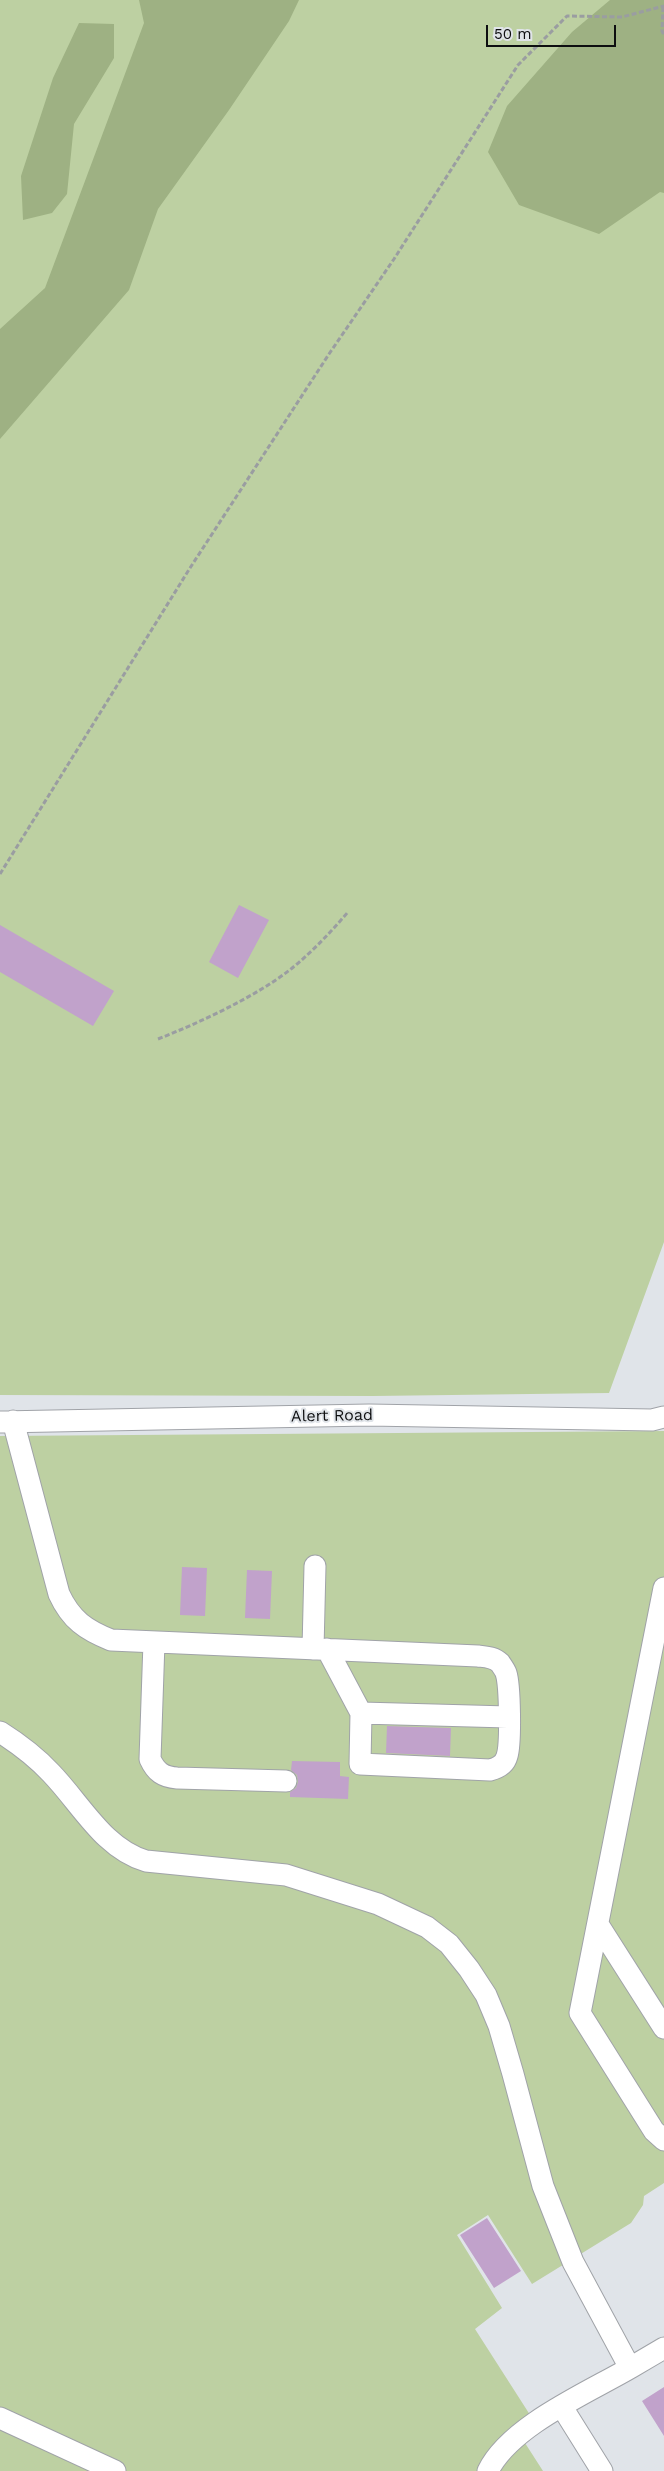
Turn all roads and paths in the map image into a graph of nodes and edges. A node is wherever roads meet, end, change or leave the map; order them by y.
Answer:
1 (664, 7) edge
2 (664, 35) edge
3 (0, 874) edge
4 (348, 912) dead end
5 (158, 1038) dead end
6 (664, 1416) edge
7 (7, 1421) edge
8 (315, 1566) dead end
9 (664, 1588) edge
10 (154, 1642) junction
11 (320, 1649) junction
12 (361, 1713) junction
13 (508, 1717) junction
14 (0, 1732) edge
15 (286, 1781) dead end
16 (599, 1926) junction
17 (664, 2028) edge
18 (664, 2140) edge
19 (664, 2348) edge
20 (630, 2368) junction
21 (562, 2407) junction
22 (0, 2418) edge
23 (115, 2471) edge
24 (488, 2471) edge
25 (602, 2471) edge

1 - 2 path
1 - 3 path
4 - 5 path
6 - 7 street, Alert Road
7 - 10 street
8 - 11 street
9 - 16 street
10 - 11 street
10 - 15 street
11 - 12 street
11 - 13 street
12 - 13 street
12 - 13 street
14 - 20 street
16 - 17 street
16 - 18 street
19 - 20 street
20 - 21 street
21 - 24 street
21 - 25 street
22 - 23 street

